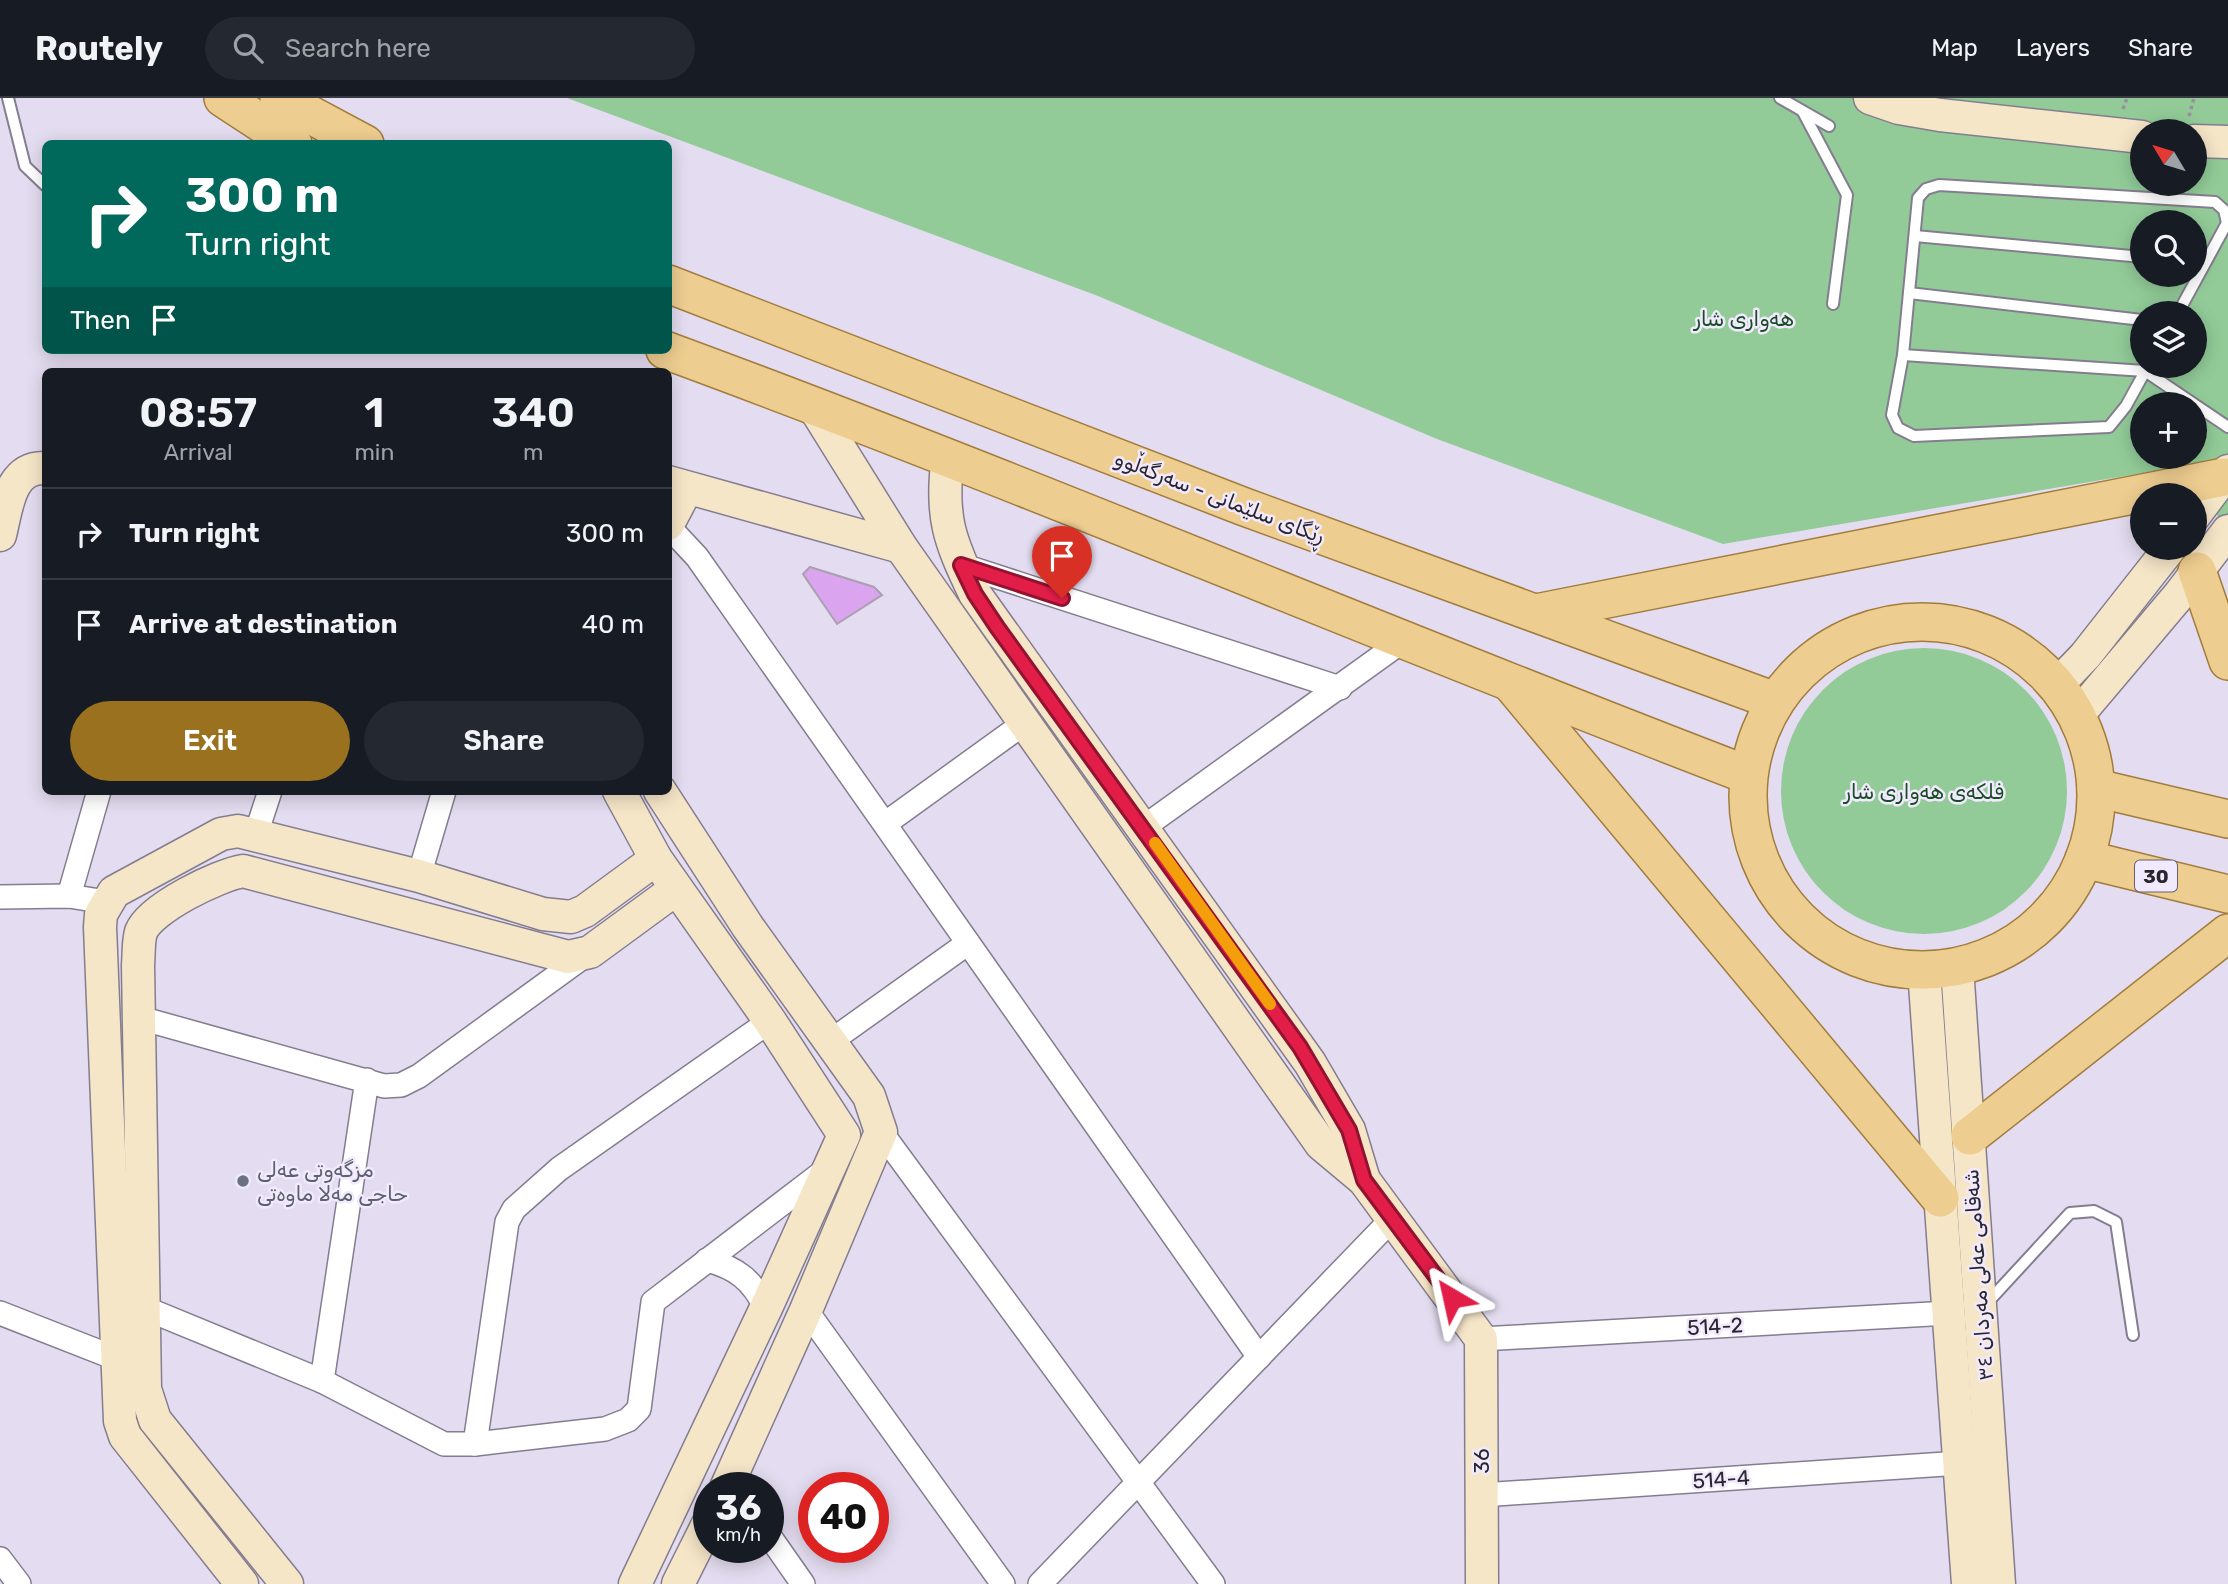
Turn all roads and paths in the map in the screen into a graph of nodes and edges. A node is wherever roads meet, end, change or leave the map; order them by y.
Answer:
1 (8, 98) edge
2 (223, 98) edge
3 (279, 98) edge
4 (1780, 98) edge
5 (1870, 98) edge
6 (1803, 112) junction
7 (1829, 126) dead end
8 (2130, 136) edge
9 (283, 140) edge
10 (358, 140) edge
11 (2207, 141) edge
12 (2228, 142) edge
13 (42, 182) edge
14 (1915, 236) junction
15 (2207, 253) edge
16 (2130, 256) edge
17 (672, 286) edge
18 (1909, 293) junction
19 (1833, 304) dead end
20 (2130, 319) edge
21 (672, 352) edge
22 (1903, 355) junction
23 (2130, 367) edge
24 (2141, 378) edge
25 (2161, 378) edge
26 (812, 404) junction
27 (2228, 426) edge
28 (948, 456) junction
29 (42, 469) edge
30 (2226, 474) edge
31 (678, 485) edge
32 (2207, 499) edge
33 (672, 509) edge
34 (672, 529) edge
35 (2228, 531) edge
36 (0, 535) edge
37 (901, 547) junction
38 (2161, 560) edge
39 (2184, 560) edge
40 (961, 565) junction
41 (2197, 571) junction
42 (1536, 612) junction
43 (1404, 640) junction
44 (2228, 661) edge
45 (1513, 685) junction
46 (2057, 685) junction
47 (1340, 688) junction
48 (1775, 701) junction
49 (2077, 716) junction
50 (1023, 724) junction
51 (1748, 775) junction
52 (2096, 788) junction
53 (98, 795) edge
54 (269, 795) edge
55 (443, 795) edge
56 (620, 795) edge
57 (662, 795) edge
58 (2228, 819) edge
59 (886, 823) junction
60 (1144, 827) junction
61 (256, 835) junction
62 (2084, 859) junction
63 (645, 867) junction
64 (419, 876) junction
65 (2228, 894) edge
66 (69, 896) junction
67 (0, 897) edge
68 (666, 897) junction
69 (106, 902) junction
70 (2228, 933) edge
71 (968, 943) junction
72 (590, 952) junction
73 (1940, 969) junction
74 (140, 1018) junction
75 (770, 1021) junction
76 (831, 1041) junction
77 (367, 1080) junction
78 (881, 1132) junction
79 (1970, 1136) junction
80 (829, 1168) junction
81 (1364, 1180) junction
82 (1940, 1198) junction
83 (1393, 1218) junction
84 (707, 1260) junction
85 (128, 1304) junction
86 (766, 1308) junction
87 (806, 1310) junction
88 (1965, 1312) junction
89 (0, 1313) edge
90 (2133, 1335) dead end
91 (1481, 1339) junction
92 (1259, 1357) junction
93 (115, 1358) junction
94 (322, 1381) junction
95 (152, 1414) junction
96 (125, 1436) junction
97 (475, 1444) junction
98 (1959, 1463) junction
99 (737, 1472) edge
100 (1138, 1483) junction
101 (1482, 1495) junction
102 (693, 1554) edge
103 (784, 1557) edge
104 (0, 1559) edge
105 (19, 1584) edge
106 (242, 1584) edge
107 (287, 1584) edge
108 (635, 1584) edge
109 (678, 1584) edge
110 (803, 1584) edge
111 (1003, 1584) edge
112 (1040, 1584) edge
113 (1213, 1584) edge
114 (1482, 1584) edge
115 (1968, 1584) edge
116 (1999, 1584) edge

1 - 13 lane
2 - 9 main road
3 - 10 main road
4 - 6 lane
5 - 8 street
6 - 7 lane
6 - 19 lane
11 - 12 street
14 - 15 lane
14 - 16 lane
14 - 18 lane
17 - 42 main road, ڕێگای سلێمانی - سەرگەڵوو
18 - 20 lane
18 - 22 lane
21 - 26 main road
22 - 23 lane
22 - 24 lane
25 - 27 lane
26 - 28 main road
26 - 37 street
28 - 40 street
28 - 43 main road
29 - 36 street
30 - 32 street
30 - 42 main road
31 - 33 street
31 - 37 street
34 - 59 street
35 - 41 street
37 - 50 street
38 - 46 street
39 - 41 street
40 - 47 street
40 - 60 street
41 - 44 main road
41 - 49 street
42 - 48 main road, ڕێگای سلێمانی - سەرگەڵوو
43 - 45 main road
43 - 47 street
45 - 51 main road
45 - 82 main road
46 - 48 main road
46 - 49 main road
47 - 60 street
48 - 51 main road
49 - 52 main road
50 - 59 street
50 - 81 street
51 - 73 main road
52 - 58 main road
52 - 62 main road
53 - 66 street
54 - 61 street
55 - 64 street
56 - 63 street
57 - 76 street
59 - 71 street
60 - 81 street
61 - 64 street
61 - 69 street
62 - 65 main road, 30
62 - 73 main road
63 - 64 street
63 - 68 street
66 - 67 street
66 - 69 street
68 - 72 street
68 - 75 street
69 - 85 street
70 - 79 main road
71 - 76 street
71 - 92 street
72 - 74 street
72 - 77 street
73 - 79 street, شەقامی عەلی مەردان ٣٤
73 - 82 street, شەقامی عەلی مەردان ٣٤
74 - 77 street
74 - 85 street
75 - 80 street
75 - 97 street
76 - 78 street
77 - 94 street
78 - 80 street
78 - 87 street
78 - 100 street
79 - 88 street, شەقامی عەلی مەردان ٣٤
80 - 84 street
80 - 86 street
81 - 83 street
82 - 88 street, شەقامی عەلی مەردان ٣٤
83 - 91 street
83 - 92 street
84 - 86 street
84 - 97 street
85 - 93 street
85 - 94 street
85 - 95 street
86 - 108 street
87 - 99 street
87 - 111 street
88 - 90 lane
88 - 91 street, 514-2
88 - 98 street, شەقامی عەلی مەردان ٣٤
88 - 116 street, شەقامی عەلی مەردان ٣٤
89 - 93 street
91 - 101 street, 36
92 - 100 street
93 - 96 street
94 - 97 street
95 - 96 street
95 - 107 street
96 - 106 street
98 - 101 street, 514-4
98 - 115 street, شەقامی عەلی مەردان ٣٤
100 - 112 street
100 - 113 street
101 - 114 street, 36
102 - 109 street
103 - 110 street
104 - 105 street

